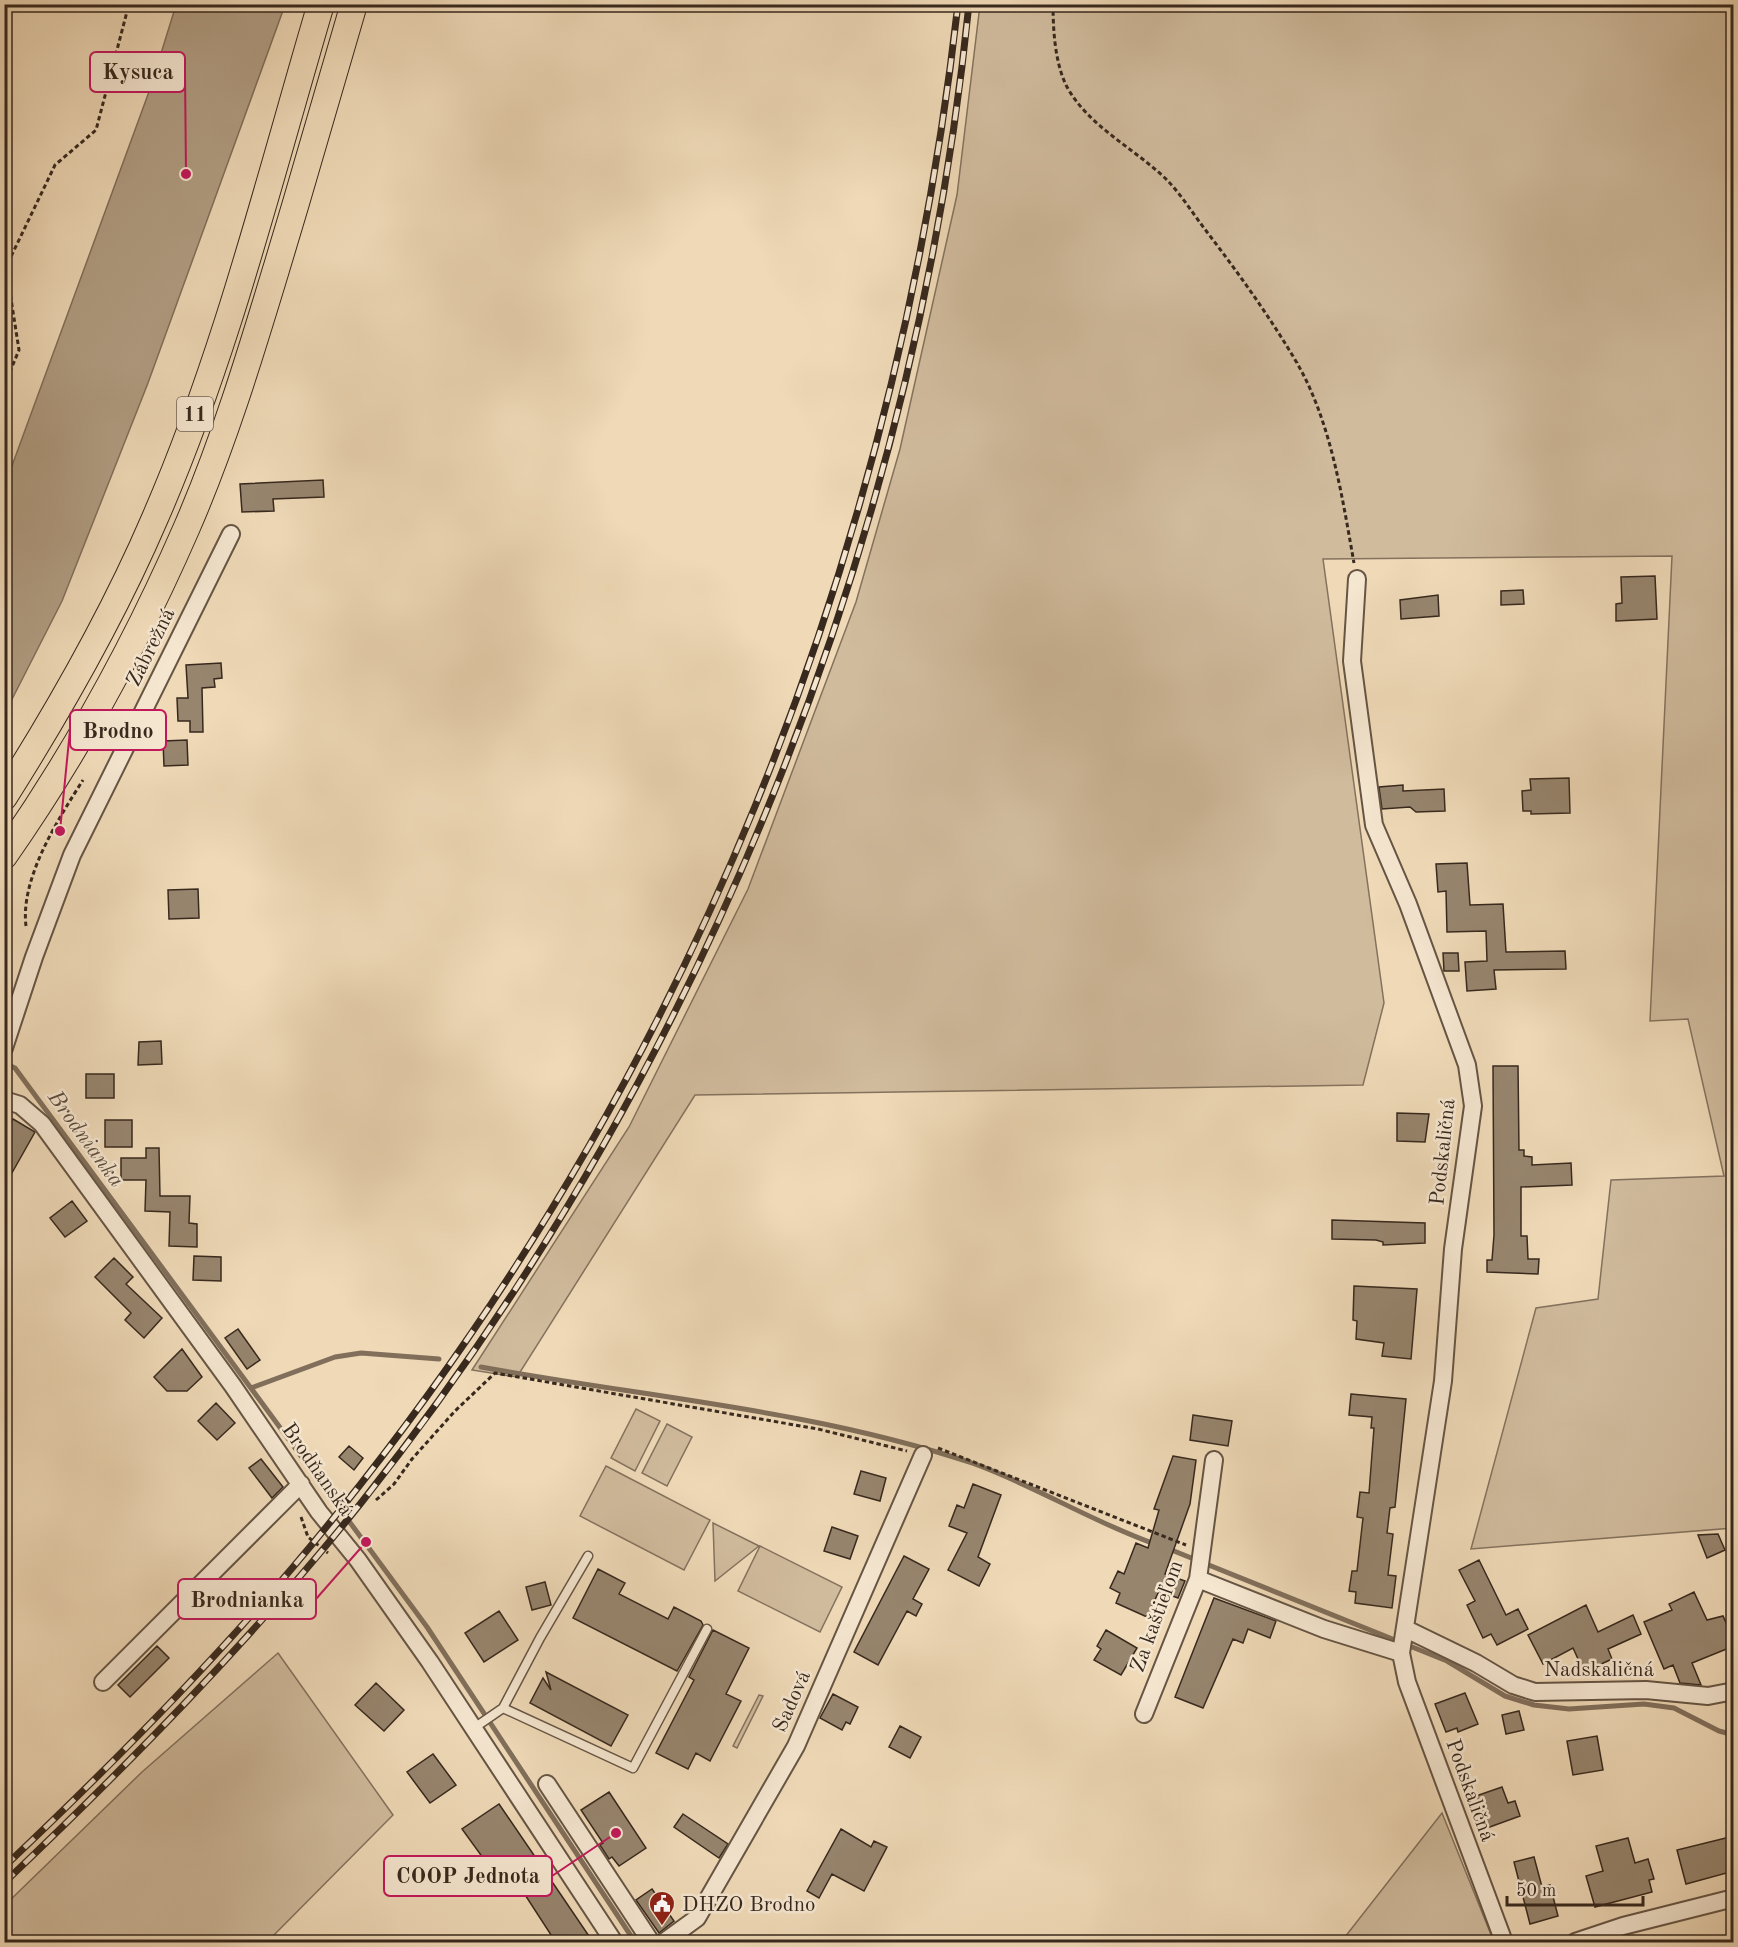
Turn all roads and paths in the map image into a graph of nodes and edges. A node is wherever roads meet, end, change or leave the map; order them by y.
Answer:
1 (129, 4) edge
2 (321, 4) edge
3 (354, 4) edge
4 (1053, 4) edge
5 (4, 386) edge
6 (231, 534) dead end
7 (1357, 579) joint
8 (83, 780) dead end
9 (4, 797) edge
10 (4, 856) edge
11 (34, 957) junction
12 (4, 1048) edge
13 (4, 1100) edge
14 (929, 1453) junction
15 (1214, 1460) dead end
16 (301, 1484) junction
17 (376, 1500) dead end
18 (588, 1556) dead end
19 (1200, 1562) junction
20 (707, 1629) dead end
21 (1403, 1642) junction
22 (103, 1682) dead end
23 (1734, 1691) edge
24 (503, 1708) junction
25 (1144, 1714) dead end
26 (477, 1726) junction
27 (547, 1784) dead end
28 (1734, 1898) edge
29 (614, 1942) edge
30 (651, 1942) edge
31 (664, 1942) edge
32 (1504, 1942) edge
33 (1575, 1942) edge

1 - 5 path
2 - 9 main road, 11
3 - 10 main road, 11
4 - 7 path
6 - 11 street, Zábrežná
7 - 21 street, Podskaličná
8 - 11 path
11 - 12 street, Zábrežná
13 - 16 street, Brodňanská
14 - 17 path
14 - 19 path
14 - 31 street, Sadová
15 - 19 street, Za kaštieľom
16 - 22 street
16 - 26 street, Brodňanská
18 - 24 lane
19 - 21 street, Nadskaličná
19 - 25 street, Za kaštieľom
20 - 24 lane
21 - 23 street, Nadskaličná
21 - 32 street, Podskaličná
24 - 26 lane
26 - 29 street, Brodňanská
27 - 30 street
28 - 33 street

